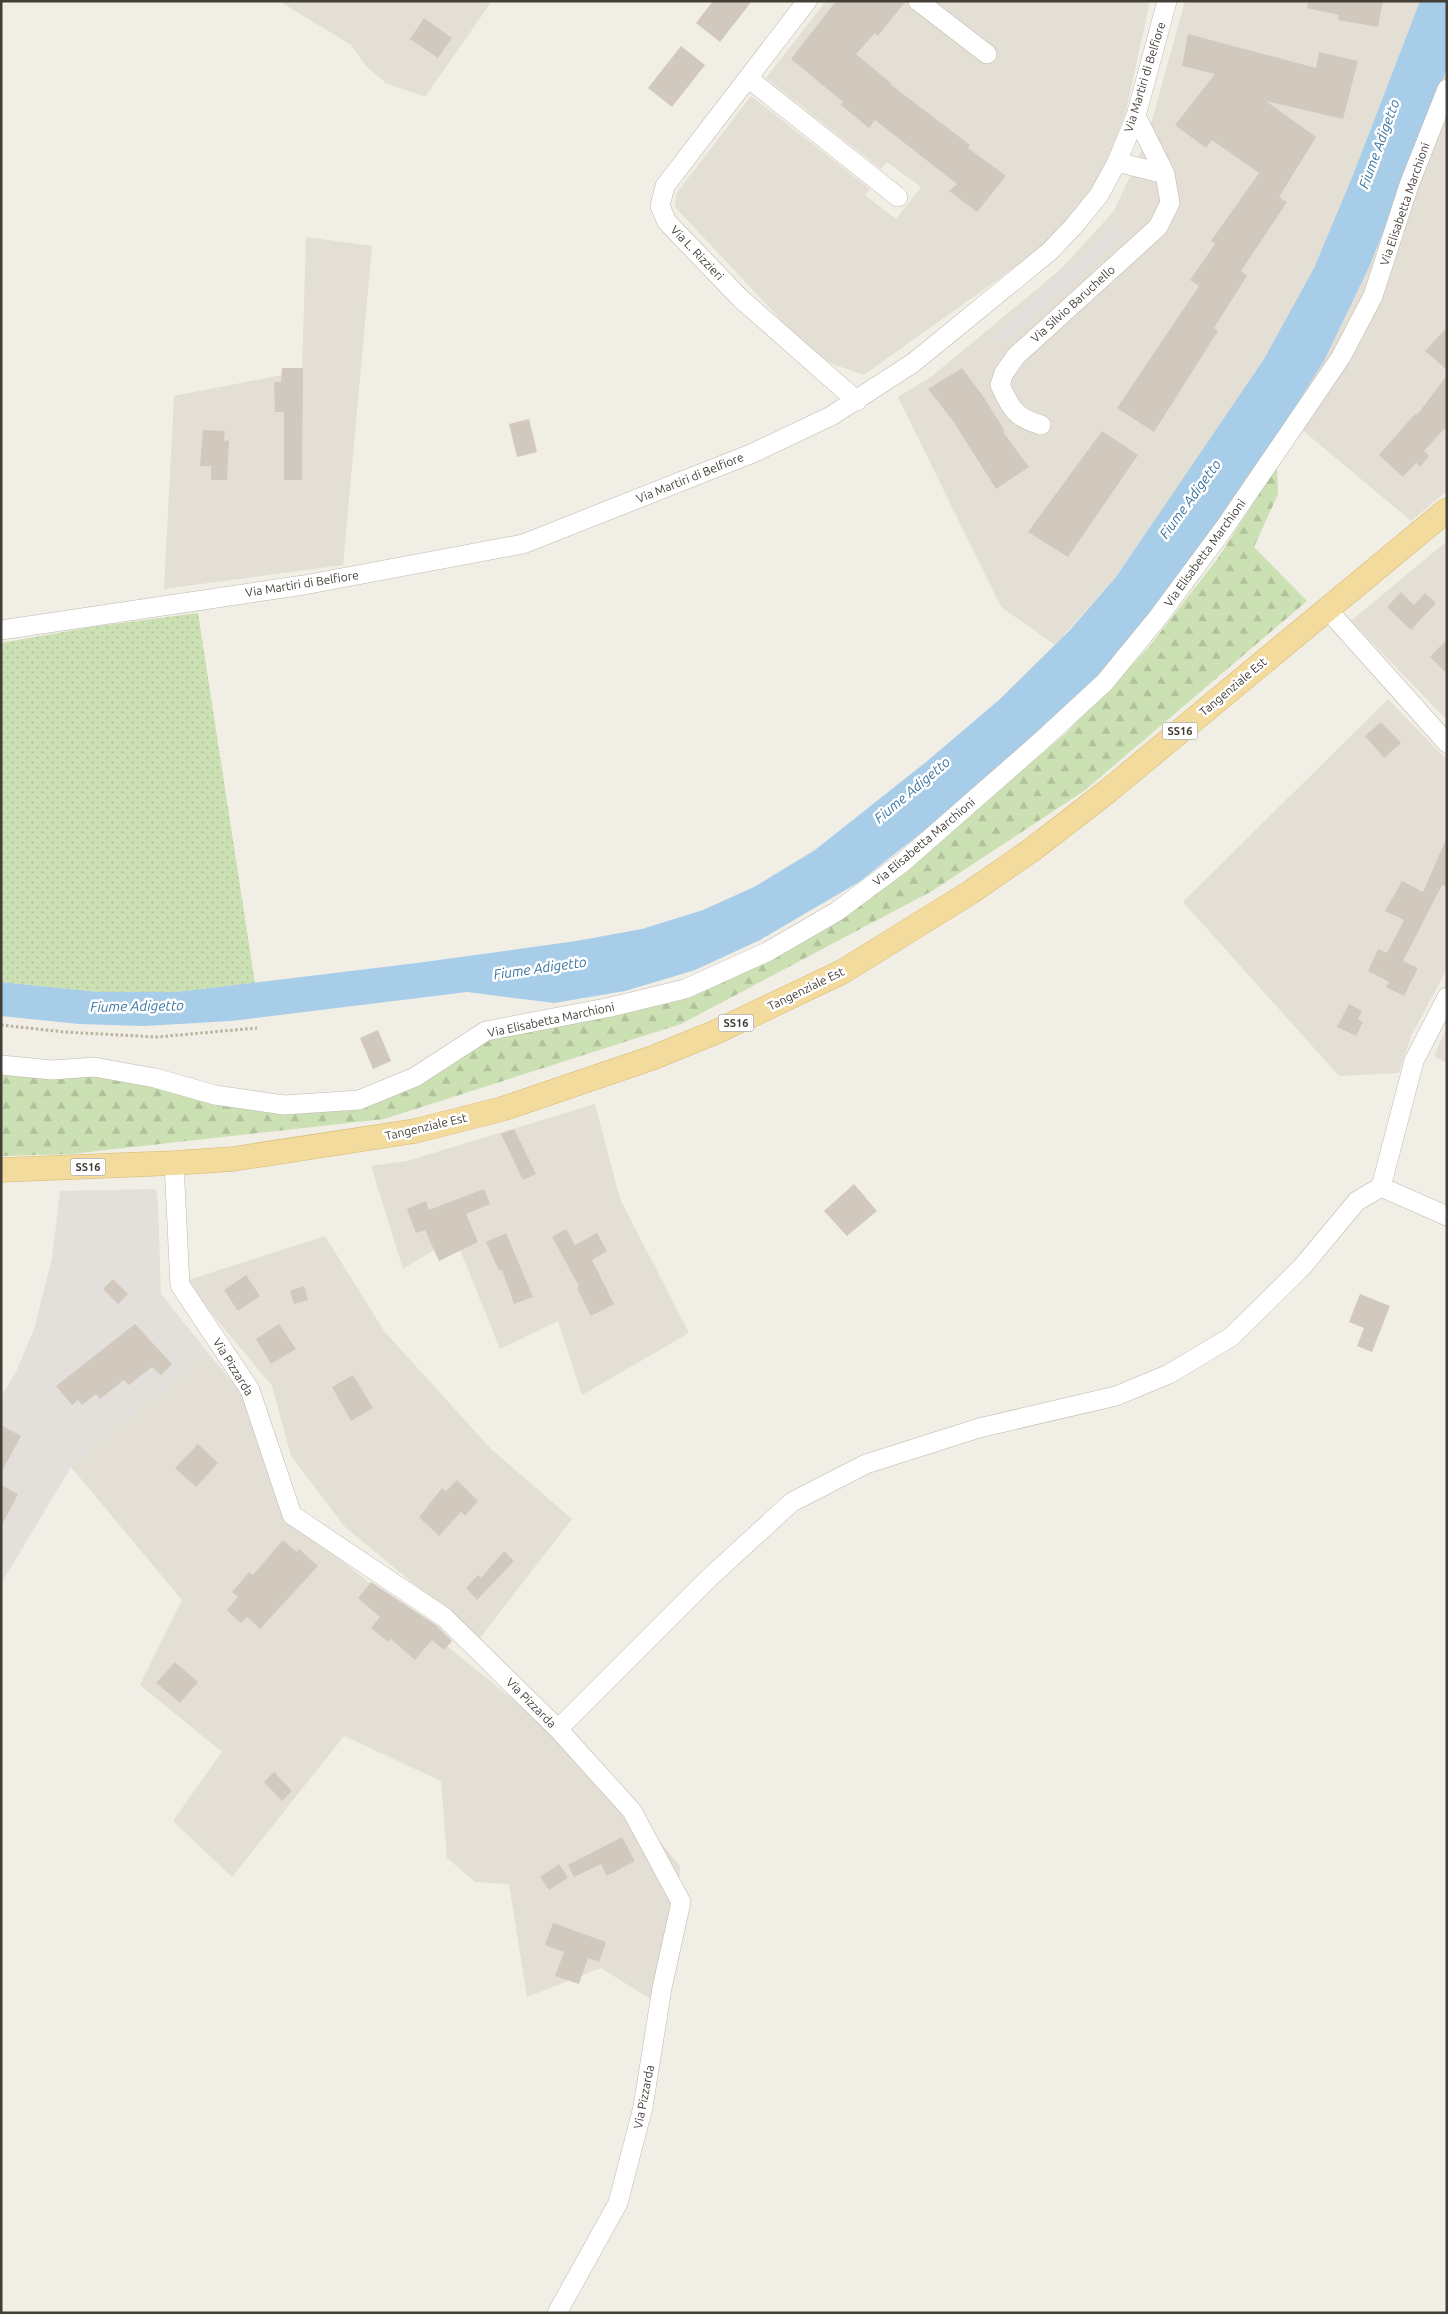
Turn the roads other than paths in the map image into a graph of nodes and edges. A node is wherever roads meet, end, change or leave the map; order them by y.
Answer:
1 (807, 1) edge
2 (918, 1) edge
3 (1167, 1) edge
4 (987, 54) dead end
5 (748, 78) junction
6 (1447, 89) edge
7 (1136, 116) junction
8 (1117, 162) junction
9 (1165, 174) junction
10 (898, 197) dead end
11 (857, 401) junction
12 (1041, 425) dead end
13 (1447, 510) edge
14 (1327, 609) junction
15 (1, 630) edge
16 (1447, 743) edge
17 (1447, 997) edge
18 (1, 1066) edge
19 (174, 1163) junction
20 (1, 1170) edge
21 (1381, 1187) junction
22 (1447, 1216) edge
23 (558, 1729) junction
24 (557, 2313) edge

1 - 5 street, Via L. Rizzieri
2 - 4 street
3 - 7 street, Via Martiri di Belfiore
5 - 10 street
5 - 11 street, Via L. Rizzieri
6 - 18 street, Via Elisabetta Marchioni
7 - 8 street, Via Martiri di Belfiore
7 - 9 street, Via Silvio Baruchello
8 - 9 street
8 - 11 street, Via Martiri di Belfiore
9 - 12 street, Via Silvio Baruchello
11 - 15 street, Via Martiri di Belfiore
13 - 14 main road, Tangenziale Est / SS16
14 - 16 street
14 - 19 main road, Tangenziale Est / SS16
17 - 21 street
19 - 20 main road, Tangenziale Est / SS16
19 - 23 street, Via Pizzarda
21 - 22 street
21 - 23 street
23 - 24 street, Via Pizzarda

